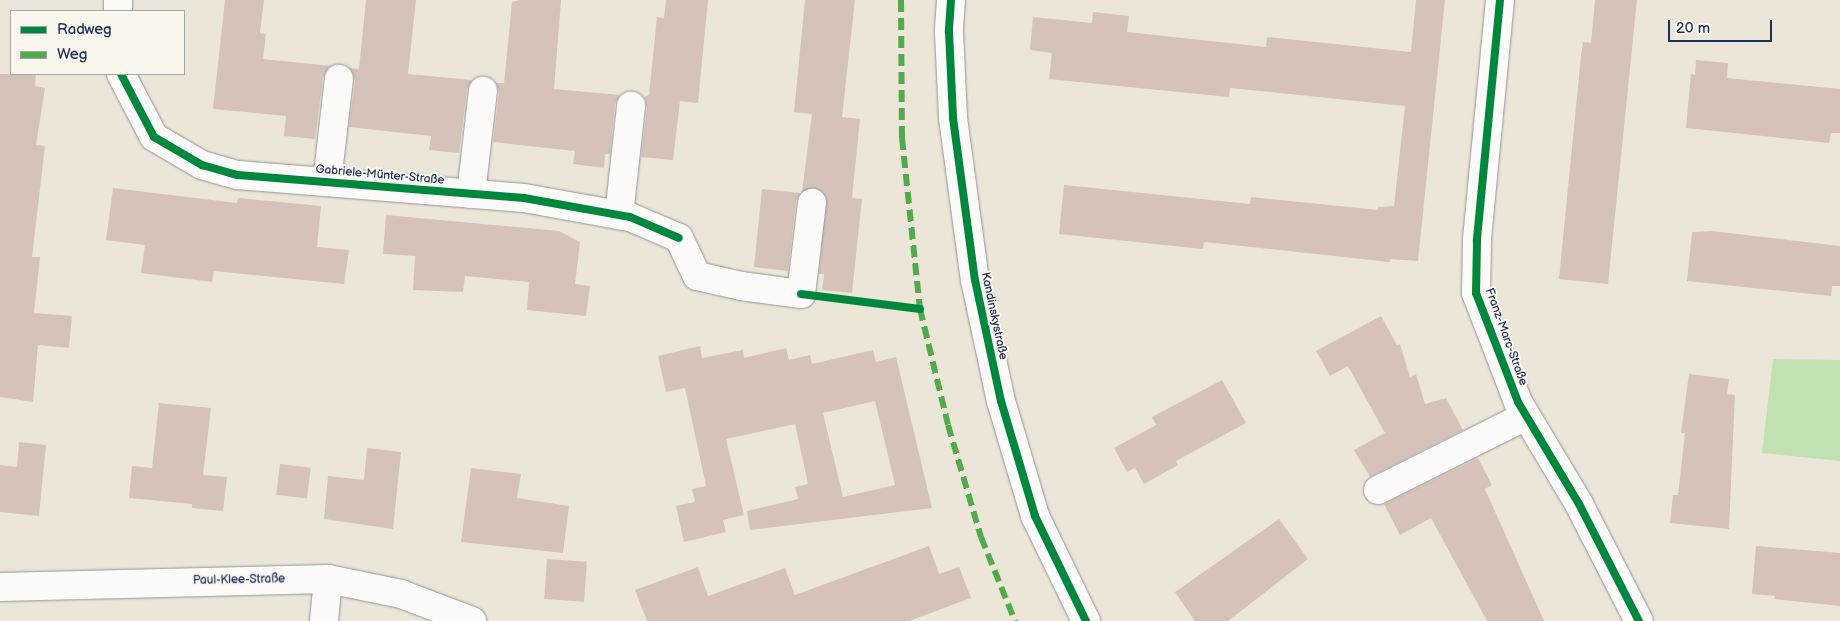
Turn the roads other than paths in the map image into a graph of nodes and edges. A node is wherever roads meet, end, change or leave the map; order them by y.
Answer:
1 (951, 0) edge
2 (1500, 0) edge
3 (122, 75) edge
4 (339, 79) dead end
5 (483, 91) dead end
6 (631, 106) dead end
7 (327, 182) junction
8 (471, 194) junction
9 (812, 203) dead end
10 (619, 215) junction
11 (1526, 416) junction
12 (1378, 490) dead end
13 (328, 579) junction
14 (0, 587) edge
15 (324, 621) edge
16 (472, 621) edge
17 (1086, 621) edge
18 (1639, 621) edge

1 - 17 street, Kandinskystraße
2 - 11 street, Franz-Marc-Straße
3 - 7 street, Gabriele-Münter-Straße
4 - 7 street
5 - 8 street
6 - 10 street
7 - 8 street, Gabriele-Münter-Straße
8 - 10 street, Gabriele-Münter-Straße
9 - 10 street, Gabriele-Münter-Straße
11 - 12 street
11 - 18 street, Franz-Marc-Straße
13 - 14 street, Paul-Klee-Straße
13 - 15 street
13 - 16 street, Paul-Klee-Straße

